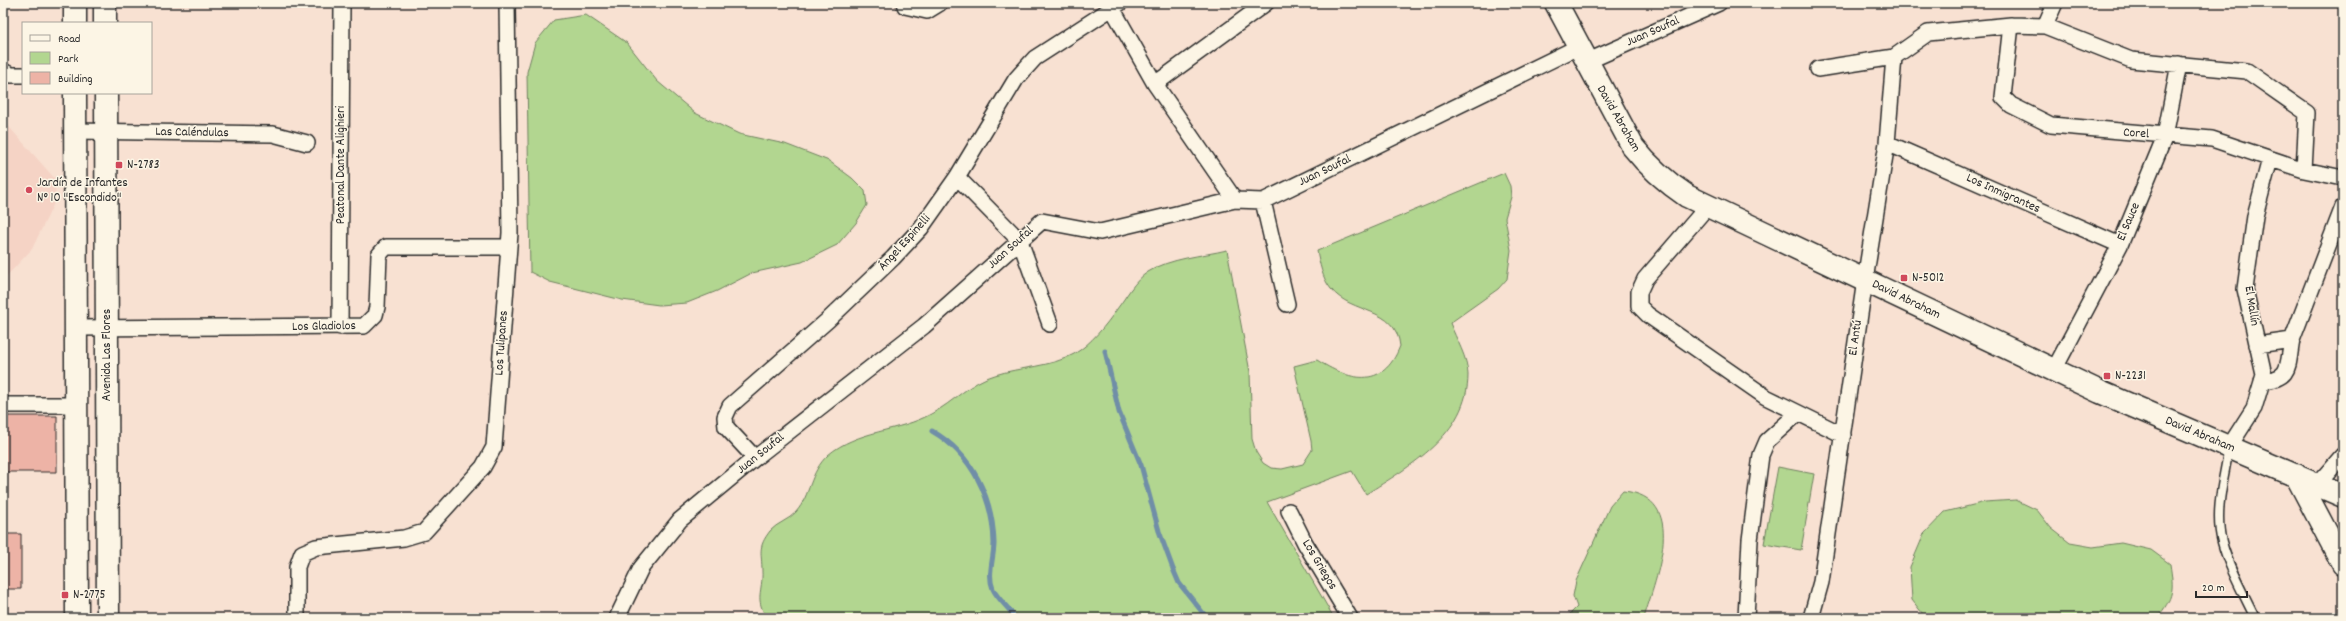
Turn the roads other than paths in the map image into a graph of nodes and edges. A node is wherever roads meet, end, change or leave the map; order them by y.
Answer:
1 (75, 3) edge
2 (105, 3) edge
3 (342, 3) edge
4 (507, 3) edge
5 (904, 3) edge
6 (940, 3) edge
7 (1266, 3) edge
8 (1556, 3) edge
9 (1719, 3) edge
10 (2055, 3) edge
11 (1116, 6) edge
12 (75, 22) edge
13 (106, 22) edge
14 (2011, 25) junction
15 (2045, 26) junction
16 (1582, 54) junction
17 (1894, 57) junction
18 (2179, 64) junction
19 (1818, 69) dead end
20 (3, 71) edge
21 (22, 75) edge
22 (1155, 84) junction
23 (75, 94) edge
24 (106, 94) edge
25 (75, 131) junction
26 (106, 132) junction
27 (2165, 136) junction
28 (307, 143) dead end
29 (1887, 143) junction
30 (2270, 158) junction
31 (2304, 170) junction
32 (957, 177) junction
33 (2343, 178) edge
34 (1235, 200) junction
35 (1263, 201) junction
36 (1707, 207) junction
37 (2343, 207) edge
38 (1020, 241) junction
39 (2120, 245) junction
40 (508, 247) junction
41 (1865, 280) junction
42 (1287, 304) dead end
43 (1050, 324) dead end
44 (340, 327) junction
45 (76, 328) junction
46 (107, 328) junction
47 (2292, 340) junction
48 (2258, 345) junction
49 (2054, 370) junction
50 (2262, 381) junction
51 (3, 405) edge
52 (77, 405) junction
53 (1797, 414) junction
54 (1843, 435) junction
55 (2230, 447) junction
56 (2343, 455) edge
57 (754, 458) junction
58 (2296, 475) junction
59 (2318, 485) junction
60 (2343, 496) edge
61 (1289, 511) dead end
62 (2343, 564) edge
63 (77, 618) edge
64 (108, 618) edge
65 (297, 618) edge
66 (617, 618) edge
67 (1350, 618) edge
68 (1746, 618) edge
69 (1811, 618) edge
70 (2255, 618) edge

1 - 12 main road
2 - 13 main road
3 - 44 street, Peatonal Dante Alighieri
4 - 40 street, Los Tulipanes
5 - 6 street
7 - 22 street
8 - 16 main road, David Abraham
9 - 16 street, Juan Soufal
10 - 15 street
11 - 22 street
11 - 32 street, Ángel Espinelli
14 - 15 street
14 - 17 street
14 - 27 street, Corel
15 - 18 street
16 - 35 street, Juan Soufal
16 - 36 main road, David Abraham
17 - 19 street
17 - 29 street, El Antú
18 - 27 street, El Sauce
18 - 31 street
20 - 21 street
22 - 34 street
23 - 25 main road
24 - 26 main road, Avenida Las Flores
25 - 26 street, Las Caléndulas
25 - 45 main road
26 - 28 street, Las Caléndulas
26 - 46 main road, Avenida Las Flores
27 - 30 street, Corel
27 - 39 street, El Sauce
29 - 39 street, Los Inmigrantes
29 - 41 street, El Antú
30 - 31 street, Corel
30 - 48 street, El Mallín
31 - 33 street, Corel
32 - 38 street
32 - 57 street, Ángel Espinelli
34 - 35 street, Juan Soufal
34 - 38 street, Juan Soufal
35 - 42 street
36 - 41 main road, David Abraham
36 - 53 street
37 - 47 street
38 - 43 street
38 - 57 street, Juan Soufal
39 - 49 street, El Sauce
40 - 44 street, Los Gladiolos
40 - 65 street, Los Tulipanes
41 - 49 main road, David Abraham
41 - 54 street, El Antú
44 - 46 street, Los Gladiolos
45 - 46 street, Los Gladiolos
45 - 52 main road
46 - 64 main road, Avenida Las Flores
47 - 48 street
47 - 50 street
48 - 50 street, El Mallín
49 - 55 main road, David Abraham
50 - 55 street, El Mallín
51 - 52 street
52 - 63 main road
53 - 54 street
53 - 68 street
54 - 69 street, El Antú
55 - 58 main road, David Abraham
55 - 70 lane
56 - 59 street
57 - 66 street, Juan Soufal
58 - 59 main road, David Abraham
58 - 62 main road
59 - 60 main road, David Abraham
61 - 67 street, Los Griegos

